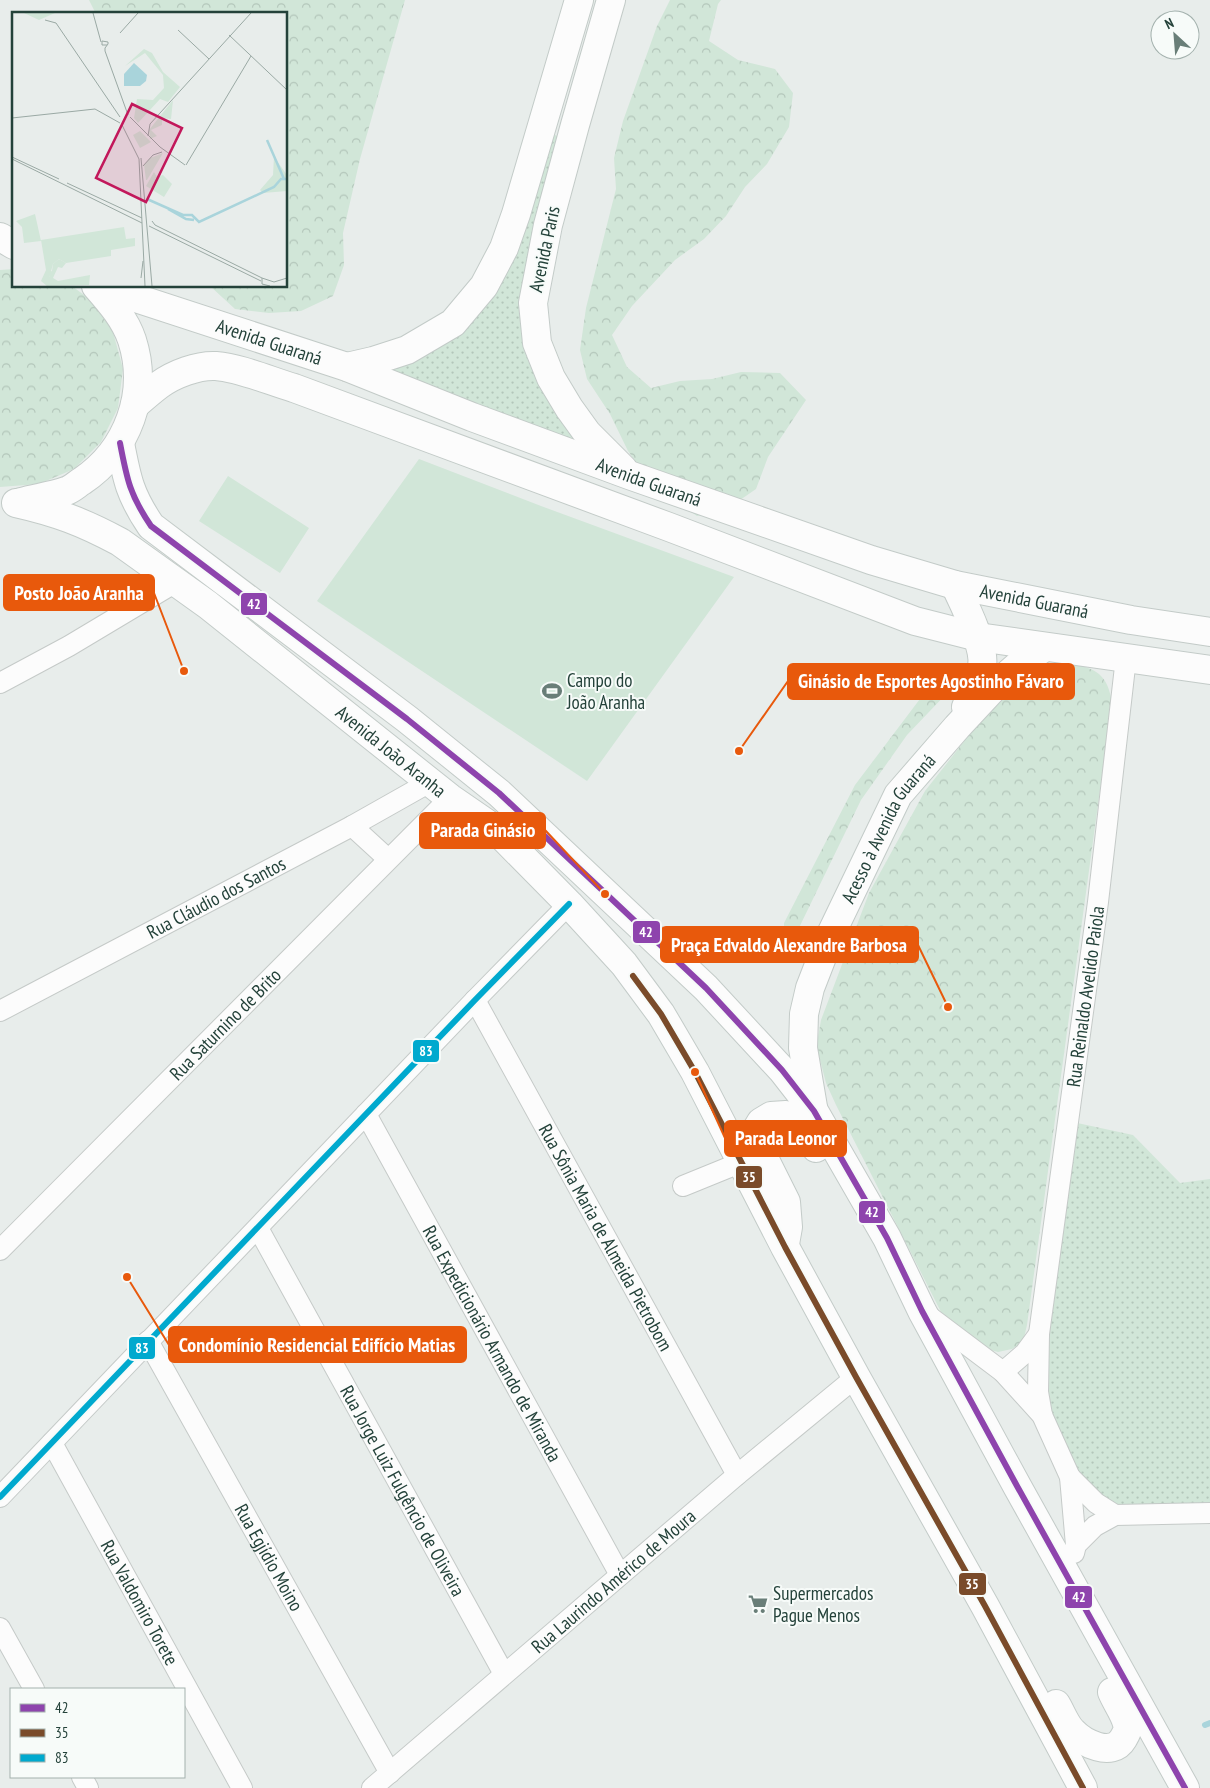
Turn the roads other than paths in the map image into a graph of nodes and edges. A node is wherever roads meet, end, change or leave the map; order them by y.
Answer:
1 (579, 0) edge
2 (611, 0) edge
3 (0, 237) edge
4 (12, 244) edge
5 (99, 288) edge
6 (103, 288) edge
7 (347, 367) junction
8 (136, 405) junction
9 (120, 443) junction
10 (629, 475) junction
11 (8, 502) edge
12 (176, 582) junction
13 (955, 585) junction
14 (1210, 632) edge
15 (978, 637) junction
16 (1046, 647) junction
17 (1126, 658) junction
18 (1210, 670) edge
19 (0, 683) edge
20 (957, 727) junction
21 (440, 790) junction
22 (352, 826) junction
23 (388, 859) junction
24 (569, 904) junction
25 (475, 1000) junction
26 (0, 1011) edge
27 (814, 1111) junction
28 (366, 1114) junction
29 (742, 1162) junction
30 (684, 1186) dead end
31 (258, 1228) junction
32 (887, 1238) junction
33 (784, 1246) junction
34 (0, 1250) edge
35 (922, 1311) junction
36 (1039, 1334) junction
37 (148, 1341) junction
38 (1003, 1372) junction
39 (856, 1377) junction
40 (1042, 1415) junction
41 (52, 1443) junction
42 (737, 1475) junction
43 (1070, 1477) junction
44 (0, 1497) edge
45 (1210, 1513) edge
46 (1115, 1515) junction
47 (1076, 1545) junction
48 (620, 1575) junction
49 (1068, 1576) junction
50 (985, 1606) junction
51 (0, 1628) edge
52 (1098, 1633) junction
53 (504, 1674) junction
54 (33, 1688) edge
55 (390, 1773) junction
56 (242, 1788) edge
57 (372, 1788) edge
58 (1083, 1788) edge
59 (1185, 1788) edge

1 - 7 main road, Avenida Paris
2 - 10 main road, Avenida Paris
3 - 4 main road
5 - 8 main road
6 - 7 main road, Avenida Guaraná
7 - 10 main road, Avenida Guaraná
8 - 9 main road
8 - 15 main road, Avenida Guaraná
9 - 11 main road
9 - 27 main road, Avenida João Aranha
10 - 13 main road, Avenida Guaraná
11 - 12 main road, Avenida João Aranha
12 - 19 street
12 - 21 main road, Avenida João Aranha
13 - 14 main road, Avenida Guaraná
13 - 15 main road
15 - 16 main road, Avenida Guaraná
15 - 20 main road
16 - 17 main road, Avenida Guaraná
16 - 20 main road, Acesso à Avenida Guaraná
17 - 18 main road, Avenida Guaraná
17 - 36 street, Rua Reinaldo Avelido Paiola
20 - 27 main road, Acesso à Avenida Guaraná
21 - 22 street, Rua Cláudio dos Santos
21 - 23 street, Rua Saturnino de Brito
21 - 24 main road, Avenida João Aranha
22 - 23 street
22 - 26 street, Rua Cláudio dos Santos
23 - 34 street, Rua Saturnino de Brito
24 - 25 street
24 - 29 main road, Avenida João Aranha
25 - 28 street
25 - 42 street, Rua Sônia Maria de Almeida Pietrobom
27 - 32 main road, Avenida João Aranha
28 - 31 street
28 - 48 street, Rua Expedicionário Armando de Miranda
29 - 30 street
29 - 33 main road, Avenida João Aranha
31 - 37 street
31 - 53 street, Rua Jorge Luiz Fulgêncio de Oliveira
32 - 33 main road
32 - 35 main road, Avenida João Aranha
33 - 39 main road, Avenida João Aranha
35 - 38 street
35 - 49 main road, Avenida João Aranha
36 - 38 street, Rua Reinaldo Avelido Paiola
36 - 40 street, Rua Reinaldo Avelido Paiola
37 - 41 street
37 - 55 street, Rua Egjídio Moino
38 - 40 street
39 - 42 street, Rua Laurindo Américo de Moura
39 - 50 main road, Avenida João Aranha
40 - 43 street
41 - 44 street
41 - 56 street, Rua Valdomiro Torete
42 - 48 street, Rua Laurindo Américo de Moura
43 - 46 street
43 - 47 street
45 - 46 street
46 - 47 street
47 - 49 street
48 - 53 street, Rua Laurindo Américo de Moura
49 - 52 main road, Avenida João Aranha
50 - 52 main road
50 - 58 main road, Avenida João Aranha
51 - 54 street
52 - 59 main road, Avenida João Aranha
53 - 55 street, Rua Laurindo Américo de Moura
55 - 57 street, Rua Laurindo Américo de Moura

